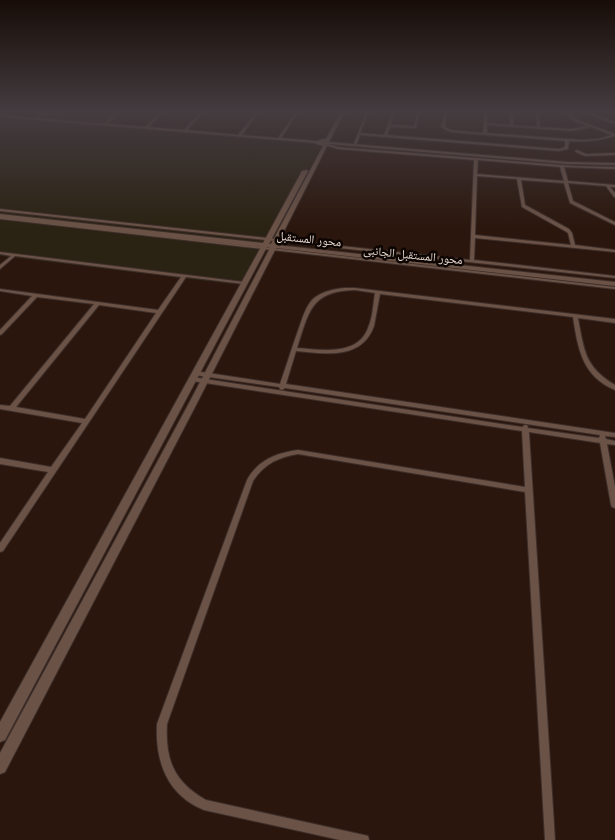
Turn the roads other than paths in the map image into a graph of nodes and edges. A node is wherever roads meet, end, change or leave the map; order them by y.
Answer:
1 (319, 150) edge
2 (367, 150) edge
3 (401, 150) edge
4 (576, 151) dead end
5 (615, 154) edge
6 (472, 158) junction
7 (615, 164) edge
8 (562, 166) junction
9 (615, 168) edge
10 (475, 175) junction
11 (519, 179) junction
12 (565, 183) junction
13 (608, 186) junction
14 (615, 186) edge
15 (615, 196) edge
16 (0, 214) edge
17 (615, 224) edge
18 (473, 236) junction
19 (270, 244) junction
20 (573, 246) junction
21 (615, 251) edge
22 (0, 253) edge
23 (14, 255) junction
24 (472, 261) junction
25 (0, 268) edge
26 (184, 276) junction
27 (615, 279) edge
28 (244, 283) junction
29 (615, 286) edge
30 (0, 290) edge
31 (378, 292) junction
32 (36, 295) junction
33 (98, 303) junction
34 (160, 312) junction
35 (575, 316) junction
36 (615, 321) edge
37 (0, 332) edge
38 (295, 349) junction
39 (194, 376) junction
40 (206, 378) junction
41 (615, 388) edge
42 (281, 389) junction
43 (0, 407) edge
44 (12, 409) junction
45 (86, 421) junction
46 (525, 426) junction
47 (602, 437) junction
48 (614, 439) edge
49 (615, 451) edge
50 (0, 461) edge
51 (53, 470) junction
52 (529, 490) junction
53 (615, 505) edge
54 (0, 549) edge
55 (0, 735) edge
56 (0, 767) edge
57 (364, 840) edge
58 (550, 840) edge

1 - 19 street
2 - 6 street
3 - 6 street
4 - 5 street
6 - 7 street
6 - 8 street
6 - 10 street
8 - 9 street
8 - 12 street
10 - 11 street
10 - 18 street
11 - 12 street
11 - 20 street
12 - 13 street
12 - 17 street
13 - 14 street
13 - 15 street
16 - 19 street, محور المستقبل
18 - 20 street
18 - 24 street
19 - 24 street, محور المستقبل الجانبى
19 - 27 street, محور المستقبل
19 - 28 street
19 - 29 street, محور المستقبل
19 - 40 street
20 - 21 street
22 - 23 street
23 - 25 street
23 - 26 street
24 - 27 street, محور المستقبل الجانبى
26 - 28 street
26 - 34 street
28 - 39 street
30 - 32 street
31 - 35 street
31 - 38 street
31 - 38 street
32 - 33 street
32 - 37 street
33 - 34 street
33 - 44 street
34 - 45 street
35 - 36 street
35 - 41 street
38 - 42 street
39 - 40 street
39 - 55 street
40 - 42 street
40 - 56 street
42 - 46 street
43 - 44 street
44 - 45 street
45 - 51 street
46 - 47 street
46 - 52 street
47 - 48 street
47 - 53 street
48 - 49 street
50 - 51 street
51 - 54 street
52 - 57 street
52 - 58 street

